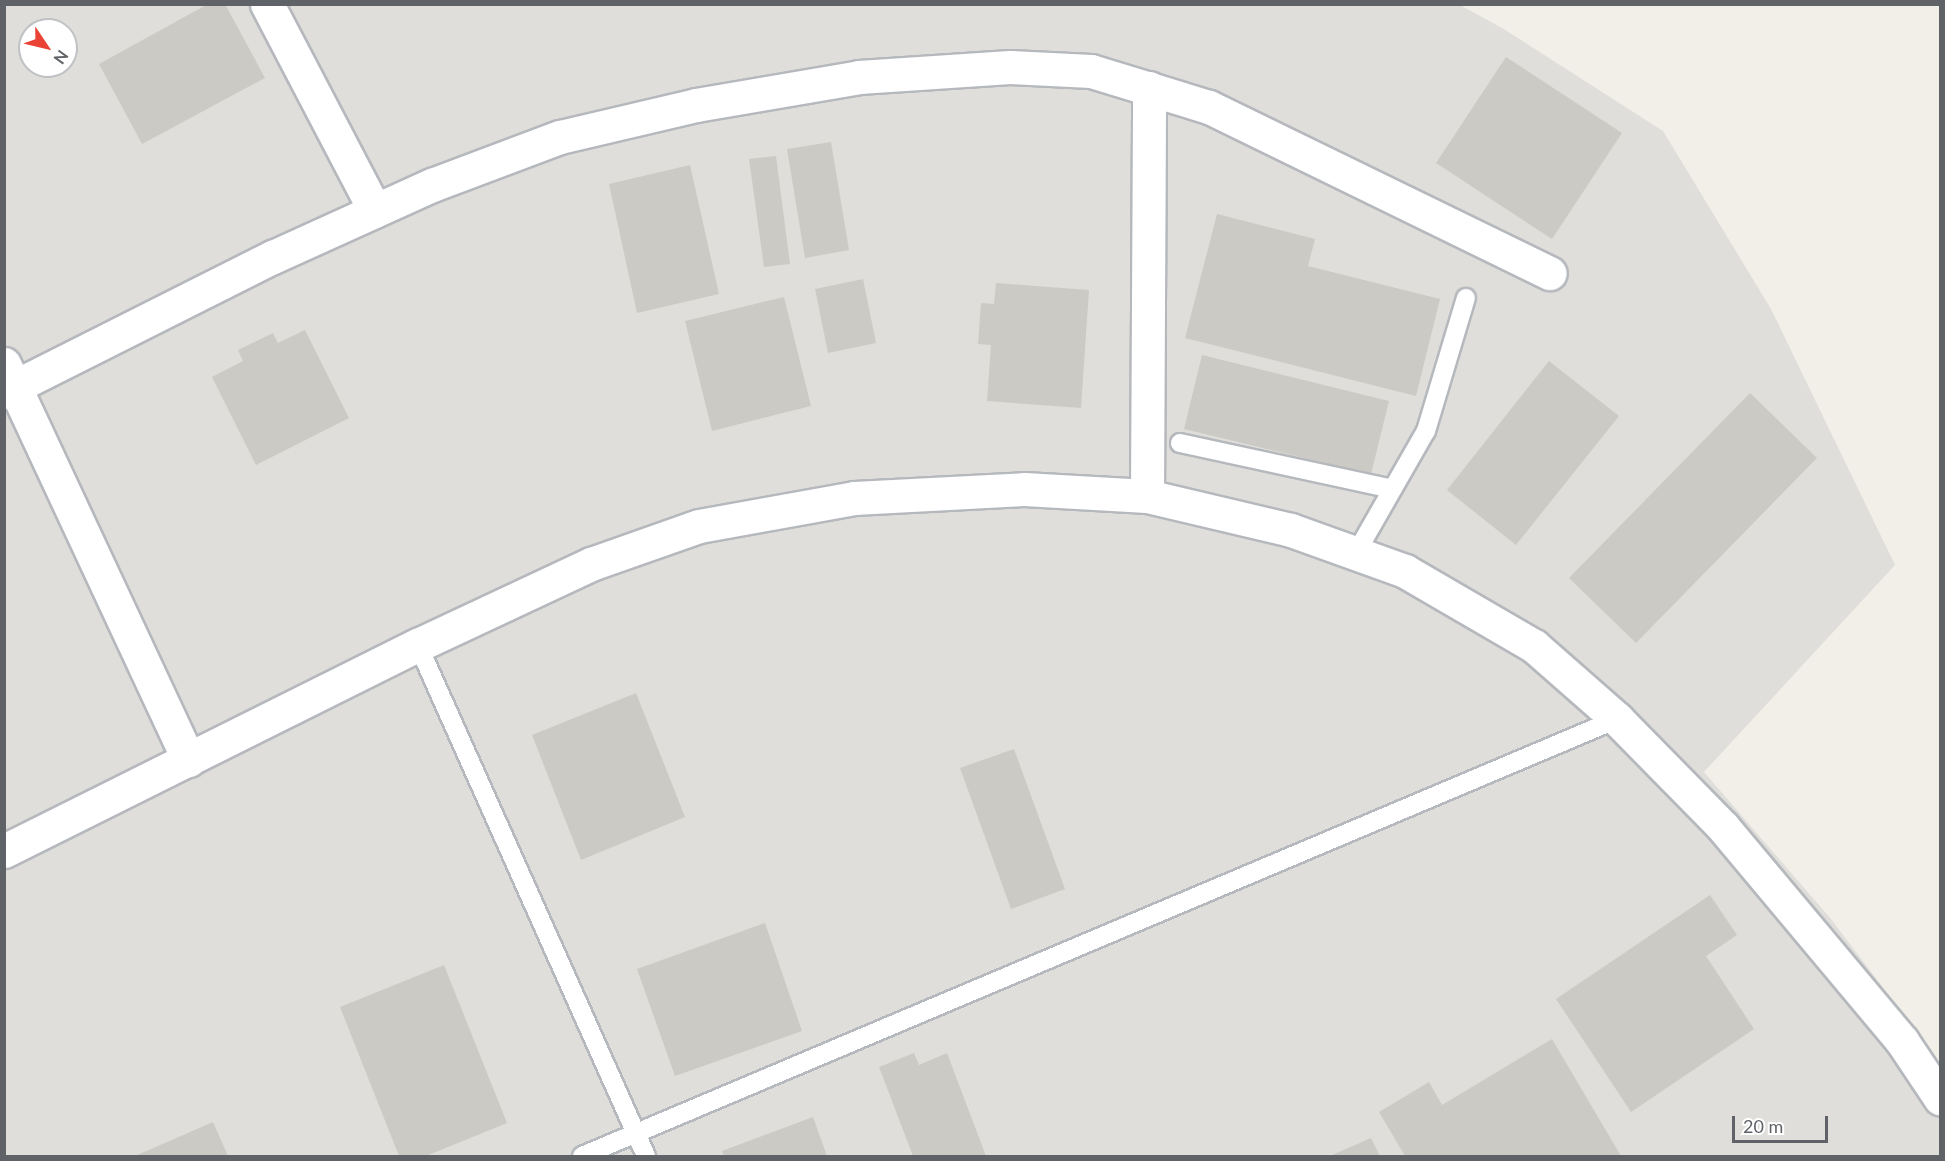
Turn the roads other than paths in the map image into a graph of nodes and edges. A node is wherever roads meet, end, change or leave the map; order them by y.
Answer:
1 (267, 4) edge
2 (1149, 88) junction
3 (375, 212) junction
4 (1550, 273) dead end
5 (1466, 298) dead end
6 (8, 381) edge
7 (1180, 443) dead end
8 (1392, 489) junction
9 (1147, 496) junction
10 (1356, 554) junction
11 (418, 645) junction
12 (1617, 719) junction
13 (189, 760) junction
14 (4, 851) edge
15 (1941, 1098) edge
16 (636, 1132) junction
17 (582, 1156) edge
18 (646, 1156) edge

1 - 3 street
2 - 3 street
2 - 4 street
2 - 9 street
3 - 6 street
5 - 8 lane
6 - 13 street
7 - 8 lane
8 - 10 lane
9 - 10 street
9 - 11 street
10 - 12 street
11 - 13 street
11 - 16 lane
12 - 15 street
12 - 16 lane
13 - 14 street
16 - 17 lane
16 - 18 lane

